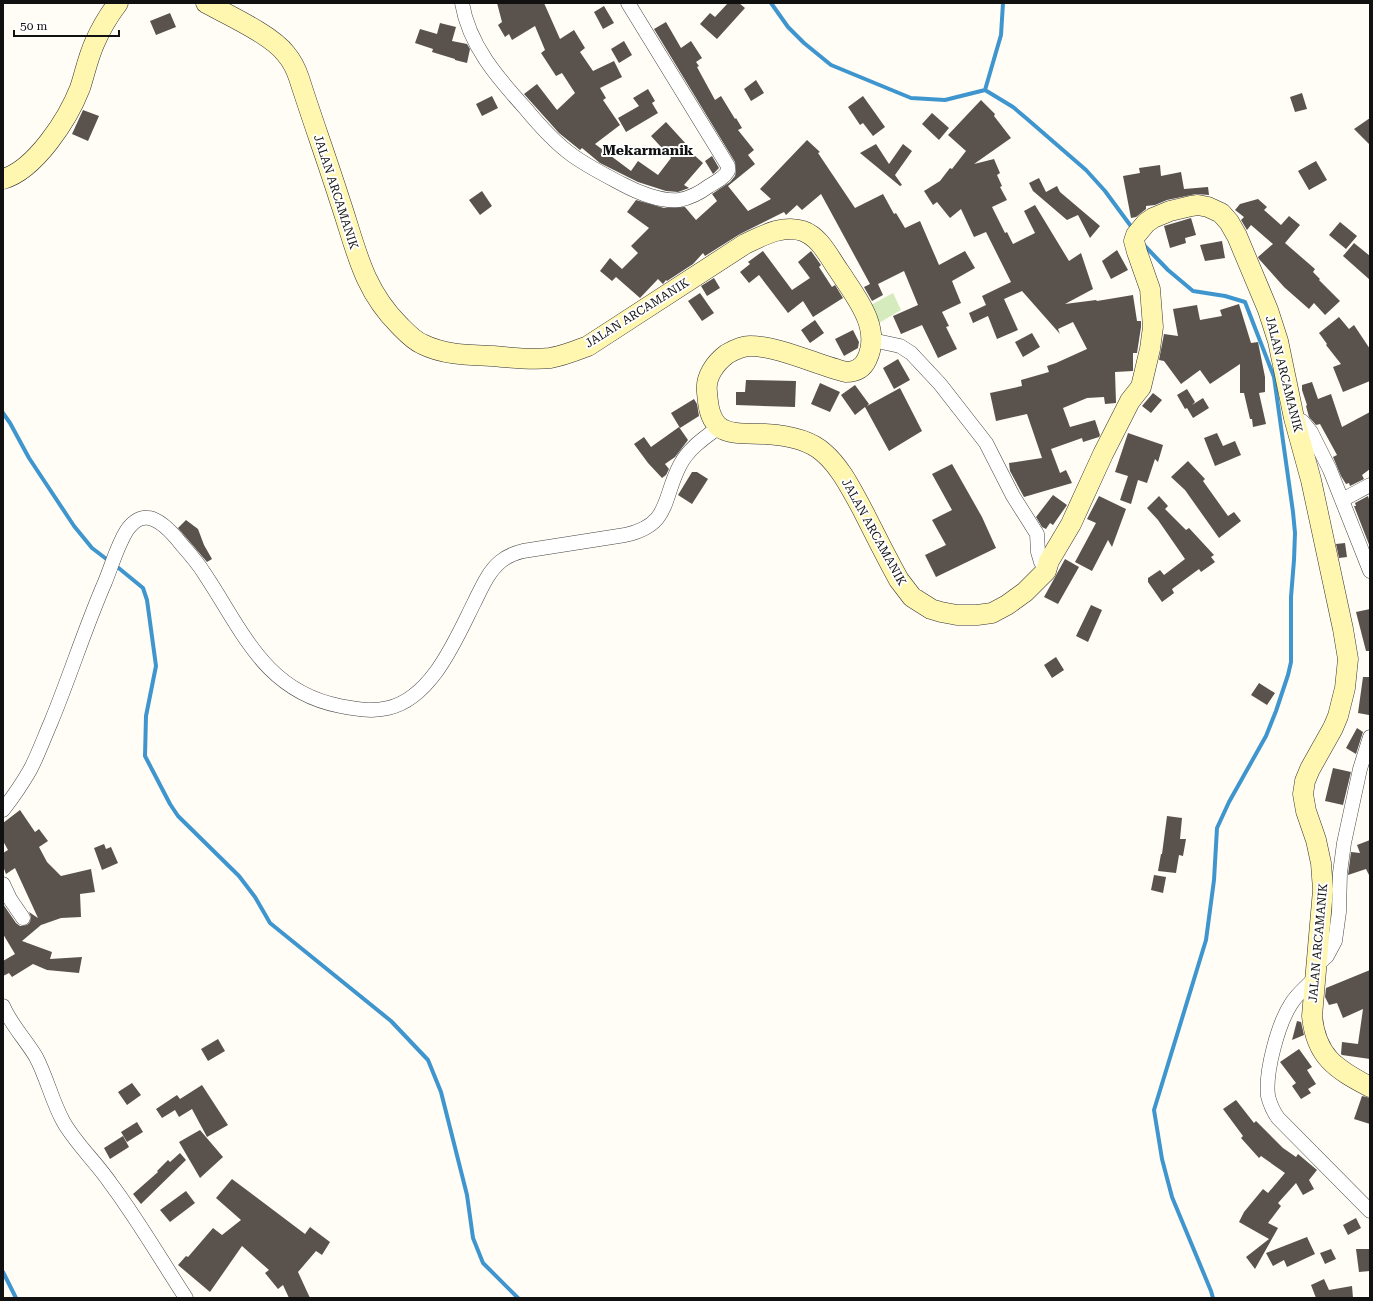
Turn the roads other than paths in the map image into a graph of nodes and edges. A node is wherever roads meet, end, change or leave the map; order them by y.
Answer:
1 (118, 3) edge
2 (206, 3) edge
3 (462, 3) edge
4 (628, 3) edge
5 (3, 179) edge
6 (872, 340) junction
7 (1294, 418) junction
8 (719, 427) junction
9 (1370, 485) edge
10 (1342, 500) junction
11 (1046, 571) junction
12 (1370, 571) edge
13 (1370, 737) edge
14 (3, 810) edge
15 (3, 884) edge
16 (23, 918) dead end
17 (1315, 973) junction
18 (3, 1006) edge
19 (1370, 1087) edge
20 (1370, 1212) edge
21 (186, 1298) edge

1 - 5 street
2 - 6 street, JALAN ARCAMANIK
3 - 4 street
6 - 8 street, JALAN ARCAMANIK
6 - 11 street
7 - 10 street
7 - 11 street, JALAN ARCAMANIK
7 - 17 street, JALAN ARCAMANIK
8 - 11 street, JALAN ARCAMANIK
8 - 14 street
9 - 10 street
10 - 12 street
13 - 17 street
15 - 16 street
17 - 19 street, JALAN ARCAMANIK
17 - 20 street
18 - 21 street

